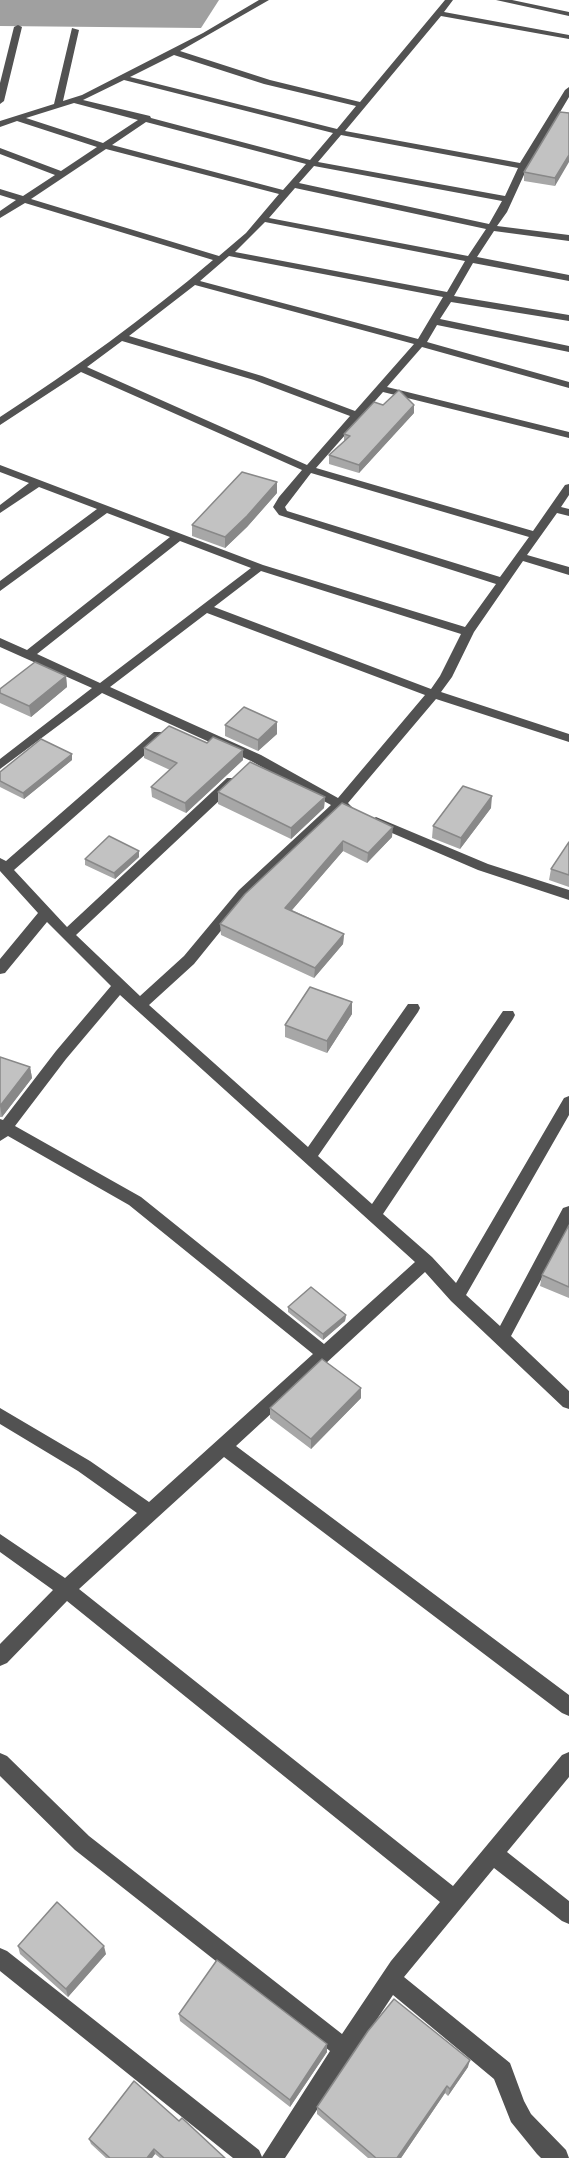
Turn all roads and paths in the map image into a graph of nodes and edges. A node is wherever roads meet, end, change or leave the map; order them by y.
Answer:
1 (265, 0) edge
2 (449, 0) edge
3 (500, 0) edge
4 (439, 13) junction
5 (569, 14) edge
6 (18, 27) dead end
7 (75, 30) dead end
8 (569, 37) edge
9 (174, 52) junction
10 (124, 78) junction
11 (569, 90) edge
12 (0, 101) edge
13 (75, 101) junction
14 (361, 105) junction
15 (58, 106) junction
16 (147, 118) junction
17 (19, 119) junction
18 (0, 124) edge
19 (338, 132) junction
20 (104, 146) junction
21 (0, 151) edge
22 (311, 163) junction
23 (523, 166) junction
24 (62, 174) junction
25 (292, 184) junction
26 (0, 192) edge
27 (285, 193) junction
28 (508, 199) junction
29 (22, 200) junction
30 (0, 214) edge
31 (262, 219) junction
32 (492, 228) junction
33 (569, 238) edge
34 (224, 256) junction
35 (470, 260) junction
36 (569, 278) edge
37 (193, 282) junction
38 (448, 297) junction
39 (569, 318) edge
40 (434, 321) junction
41 (121, 337) junction
42 (420, 343) junction
43 (569, 350) edge
44 (80, 368) junction
45 (569, 385) edge
46 (382, 388) junction
47 (357, 415) junction
48 (0, 422) edge
49 (569, 435) edge
50 (0, 468) edge
51 (308, 469) junction
52 (38, 482) junction
53 (569, 487) edge
54 (106, 508) junction
55 (554, 508) junction
56 (0, 510) edge
57 (569, 513) edge
58 (536, 535) junction
59 (179, 536) junction
60 (521, 557) junction
61 (259, 567) junction
62 (569, 571) edge
63 (503, 582) junction
64 (0, 587) edge
65 (205, 608) junction
66 (468, 632) junction
67 (0, 642) edge
68 (28, 655) junction
69 (102, 688) junction
70 (433, 694) junction
71 (174, 722) junction
72 (569, 738) edge
73 (0, 765) edge
74 (247, 766) junction
75 (339, 806) junction
76 (3, 866) edge
77 (569, 895) edge
78 (47, 912) junction
79 (68, 935) junction
80 (0, 969) edge
81 (120, 985) junction
82 (140, 1005) junction
83 (413, 1008) dead end
84 (508, 1015) dead end
85 (569, 1102) edge
86 (2, 1129) edge
87 (309, 1157) junction
88 (569, 1212) edge
89 (374, 1215) junction
90 (426, 1262) junction
91 (457, 1296) junction
92 (502, 1337) junction
93 (325, 1354) junction
94 (569, 1402) edge
95 (0, 1415) edge
96 (223, 1446) junction
97 (151, 1513) junction
98 (0, 1542) edge
99 (66, 1589) junction
100 (0, 1657) edge
101 (569, 1707) edge
102 (569, 1762) edge
103 (0, 1763) edge
104 (493, 1854) junction
105 (455, 1901) junction
106 (569, 1914) edge
107 (0, 1958) edge
108 (391, 1980) junction
109 (343, 2048) junction
110 (251, 2158) edge
111 (272, 2158) edge
112 (558, 2158) edge

1 - 9 street
2 - 4 street
3 - 5 street
4 - 8 street
4 - 14 street
6 - 12 street
7 - 15 street
9 - 10 street
9 - 14 street
10 - 13 street
10 - 19 street
11 - 23 street
13 - 15 street
13 - 16 street
14 - 19 street
15 - 17 street
16 - 20 street
16 - 22 street
17 - 18 street
17 - 20 street
19 - 22 street
19 - 23 street
20 - 24 street
20 - 27 street
21 - 24 street
22 - 25 street
22 - 28 street
23 - 28 street
24 - 29 street
25 - 27 street
25 - 32 street
26 - 29 street
27 - 31 street
28 - 32 street
29 - 30 street
29 - 34 street
31 - 34 street
31 - 35 street
32 - 33 street
32 - 35 street
34 - 37 street
34 - 38 street
35 - 36 street
35 - 38 street
37 - 41 street
37 - 42 street
38 - 39 street
38 - 40 street
40 - 42 street
40 - 43 street
41 - 44 street
41 - 47 street
42 - 45 street
42 - 46 street
44 - 48 street
44 - 51 street
46 - 47 street
46 - 49 street
47 - 51 street
50 - 52 street
51 - 58 street
51 - 63 street
52 - 54 street
52 - 56 street
53 - 55 street
54 - 59 street
54 - 64 street
55 - 57 street
55 - 58 street
58 - 60 street
59 - 61 street
59 - 68 street
60 - 62 street
60 - 63 street
61 - 65 street
61 - 66 street
63 - 66 street
65 - 69 street
65 - 70 street
66 - 70 street
67 - 68 street
68 - 69 street
69 - 71 street
69 - 73 street
70 - 72 street
70 - 75 street
71 - 74 street
71 - 76 street
74 - 75 street
74 - 79 street
75 - 77 street
75 - 82 street
76 - 78 street
78 - 79 street
78 - 80 street
79 - 81 street
81 - 82 street
81 - 86 street
82 - 87 street
83 - 87 street
84 - 89 street
85 - 91 street
86 - 93 street
87 - 89 street
88 - 92 street
89 - 90 street
90 - 91 street
90 - 93 street
91 - 92 street
92 - 94 street
93 - 96 street
95 - 97 street
96 - 97 street
96 - 101 street
97 - 99 street
98 - 99 street
99 - 100 street
99 - 105 street
102 - 104 street
103 - 109 street
104 - 105 street
104 - 106 street
105 - 108 street
107 - 110 street
108 - 109 street
108 - 112 street
109 - 111 street

